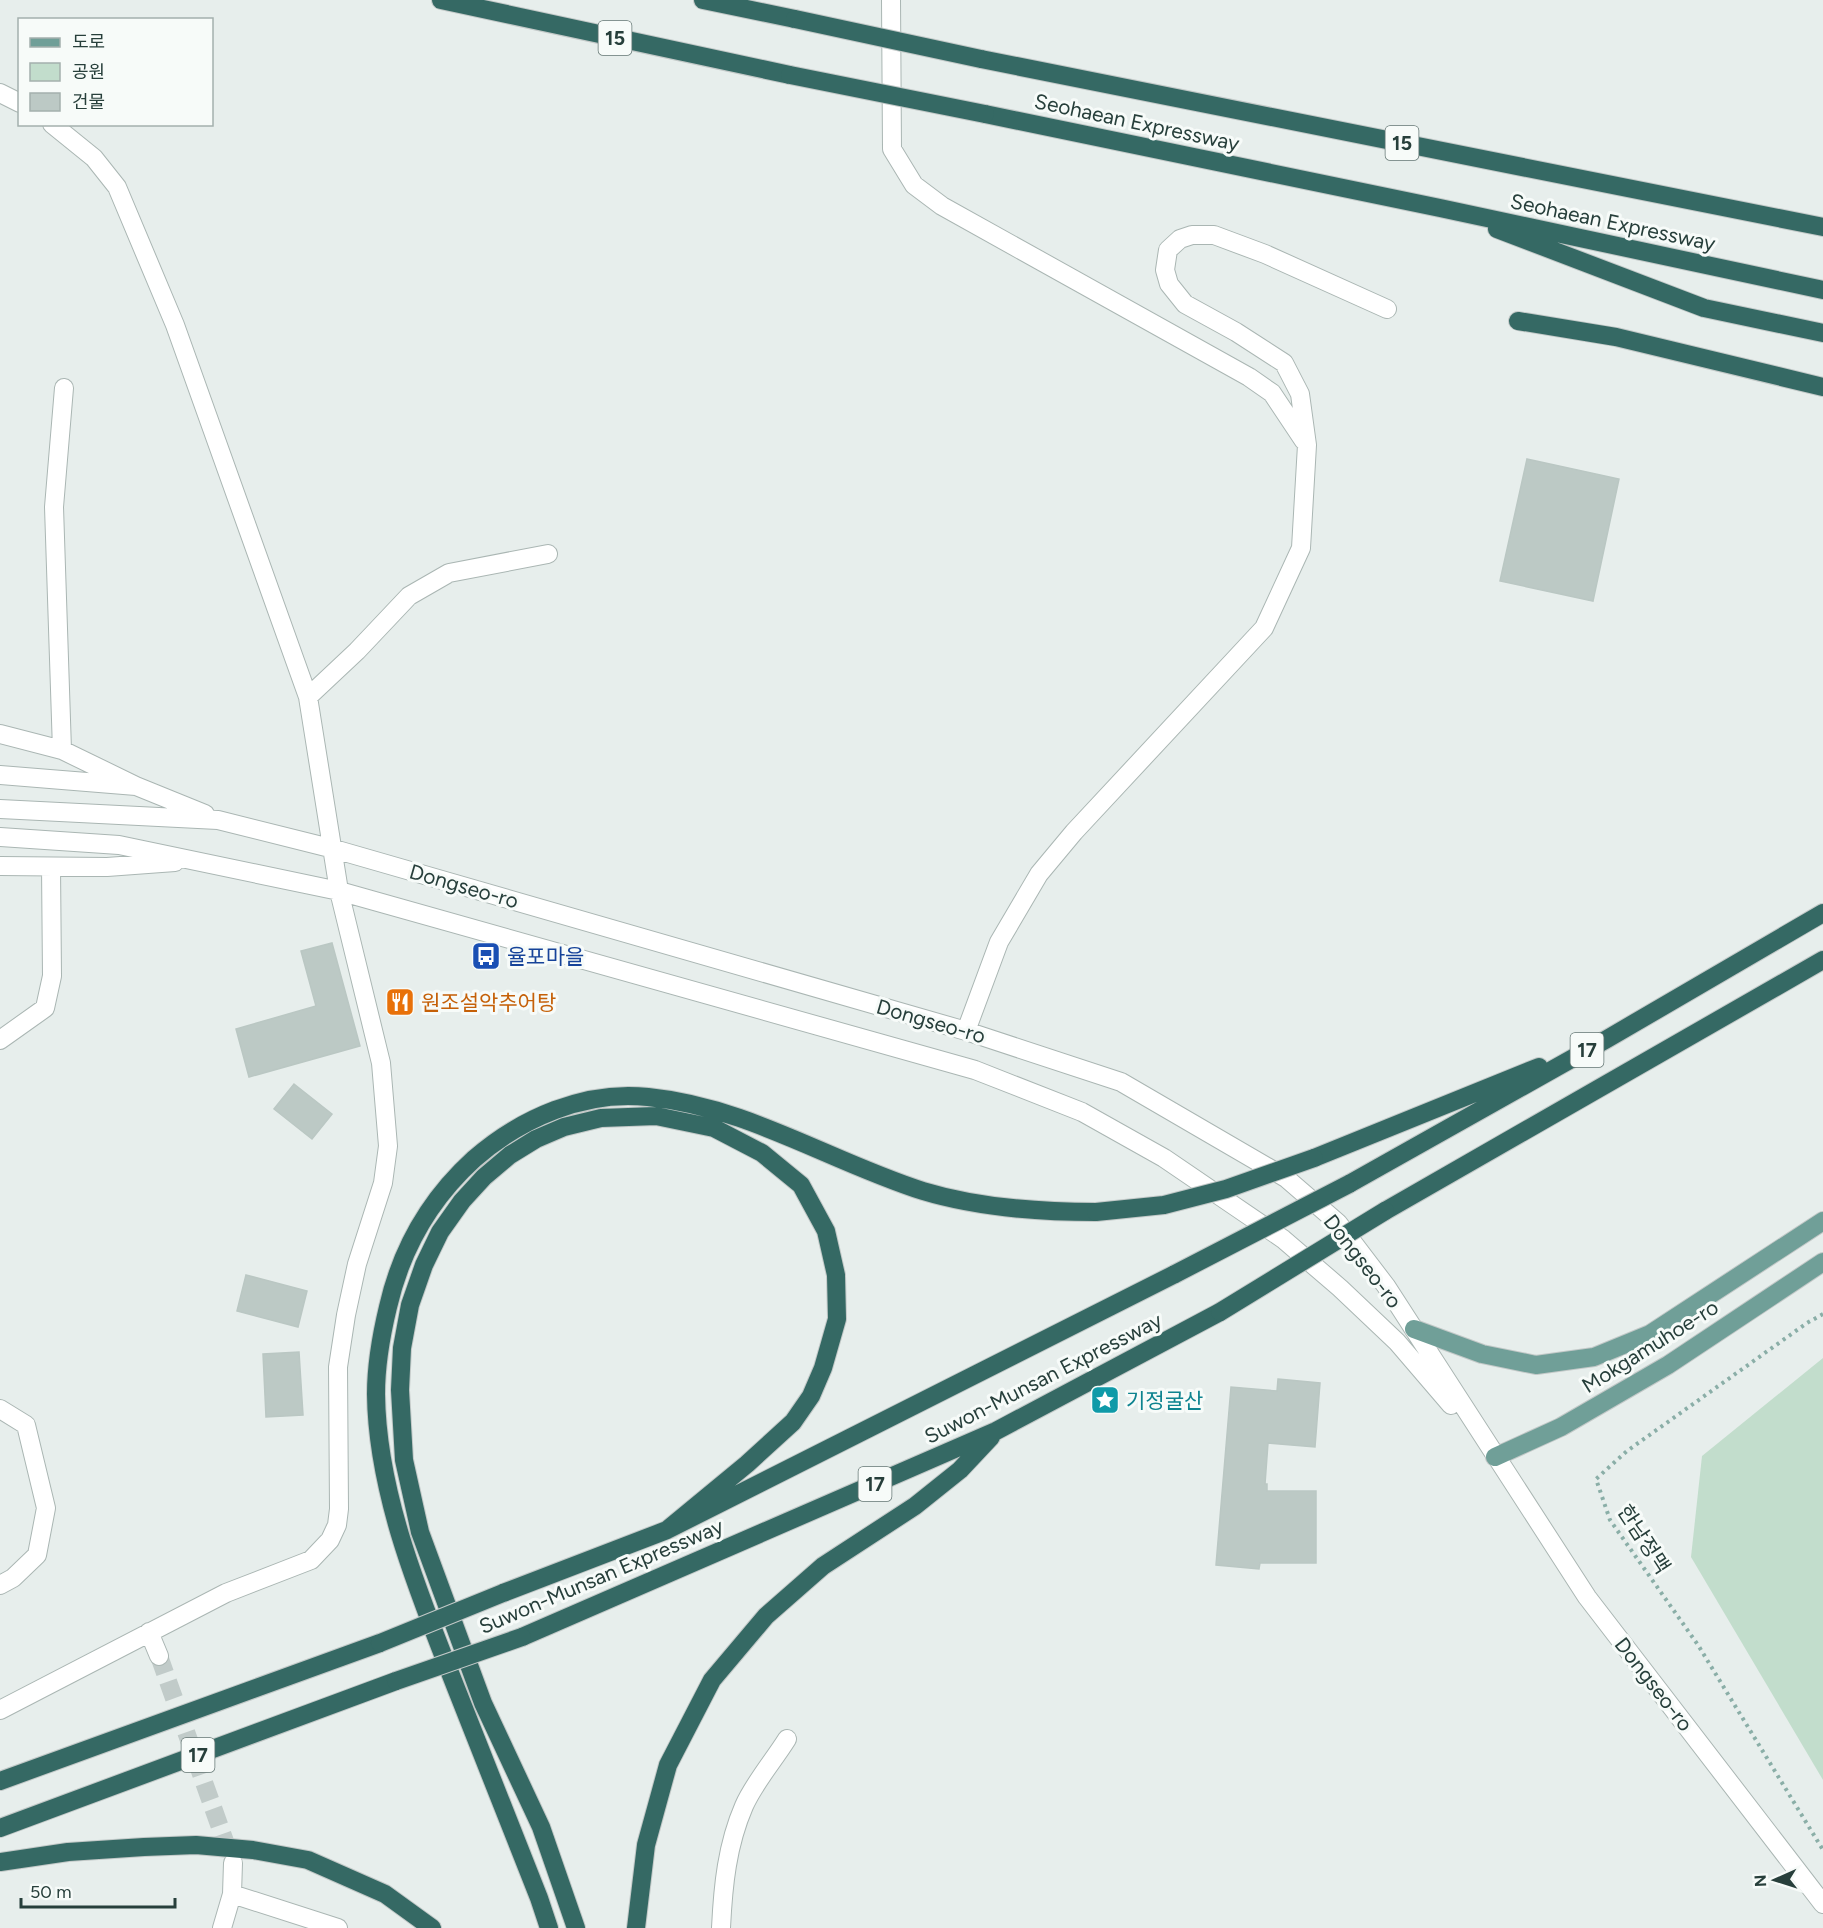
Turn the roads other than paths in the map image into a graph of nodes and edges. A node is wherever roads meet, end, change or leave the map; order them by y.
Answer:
1 (441, 0) edge
2 (703, 0) edge
3 (891, 0) edge
4 (0, 93) edge
5 (18, 102) edge
6 (54, 126) edge
7 (1440, 208) junction
8 (1823, 226) edge
9 (1823, 290) edge
10 (1387, 309) dead end
11 (1518, 321) dead end
12 (1823, 333) edge
13 (1823, 387) edge
14 (64, 388) dead end
15 (1307, 445) junction
16 (548, 554) dead end
17 (308, 697) junction
18 (0, 734) edge
19 (62, 750) junction
20 (0, 775) edge
21 (136, 786) junction
22 (0, 809) edge
23 (218, 820) junction
24 (0, 837) edge
25 (334, 849) junction
26 (198, 861) junction
27 (0, 866) edge
28 (51, 867) junction
29 (339, 891) junction
30 (1823, 913) edge
31 (1823, 960) edge
32 (966, 1031) junction
33 (1607, 1039) junction
34 (0, 1040) edge
35 (1823, 1221) edge
36 (1823, 1262) edge
37 (1414, 1329) junction
38 (0, 1409) edge
39 (996, 1431) junction
40 (1495, 1457) junction
41 (667, 1530) junction
42 (0, 1585) edge
43 (148, 1632) junction
44 (159, 1656) tunnel mouth
45 (0, 1710) edge
46 (787, 1739) dead end
47 (0, 1781) edge
48 (0, 1828) edge
49 (0, 1862) edge
50 (233, 1863) tunnel mouth
51 (232, 1894) junction
52 (1823, 1904) edge
53 (222, 1928) edge
54 (338, 1928) edge
55 (432, 1928) edge
56 (549, 1928) edge
57 (576, 1928) edge
58 (636, 1928) edge
59 (721, 1928) edge

1 - 7 highway, Seohaean Expressway / 15, bridge
2 - 8 highway, Seohaean Expressway / 15, bridge
3 - 15 street
4 - 5 street
6 - 17 street
7 - 9 highway, Seohaean Expressway / 15
7 - 12 highway
10 - 15 street
11 - 13 highway
14 - 19 street
15 - 32 street
16 - 17 street
17 - 25 street
18 - 19 street
19 - 21 street
20 - 21 street, Dongseo-ro
21 - 23 street, Dongseo-ro
22 - 23 street, Dongseo-ro
23 - 25 street, Dongseo-ro
24 - 26 street, Dongseo-ro
25 - 29 street
25 - 32 street, Dongseo-ro
26 - 28 street, Dongseo-ro
26 - 29 street, Dongseo-ro
27 - 28 street, Dongseo-ro
28 - 34 street
29 - 40 street, Dongseo-ro
29 - 43 street
30 - 33 highway, Suwon-Munsan Expressway / 17
31 - 39 highway, Suwon-Munsan Expressway / 17, bridge
32 - 37 street, Dongseo-ro
33 - 41 highway, Suwon-Munsan Expressway / 17, bridge
33 - 56 highway, bridge
35 - 37 main road, Mokgamuhoe-ro
36 - 40 main road, Mokgamuhoe-ro
37 - 40 street, Dongseo-ro
38 - 42 street
39 - 48 highway, Suwon-Munsan Expressway / 17, bridge
39 - 58 highway
40 - 52 street, Dongseo-ro
41 - 47 highway, Suwon-Munsan Expressway / 17, bridge
41 - 57 highway
43 - 44 street
43 - 45 street
46 - 59 street
49 - 55 highway
50 - 51 street
51 - 53 street
51 - 54 street

